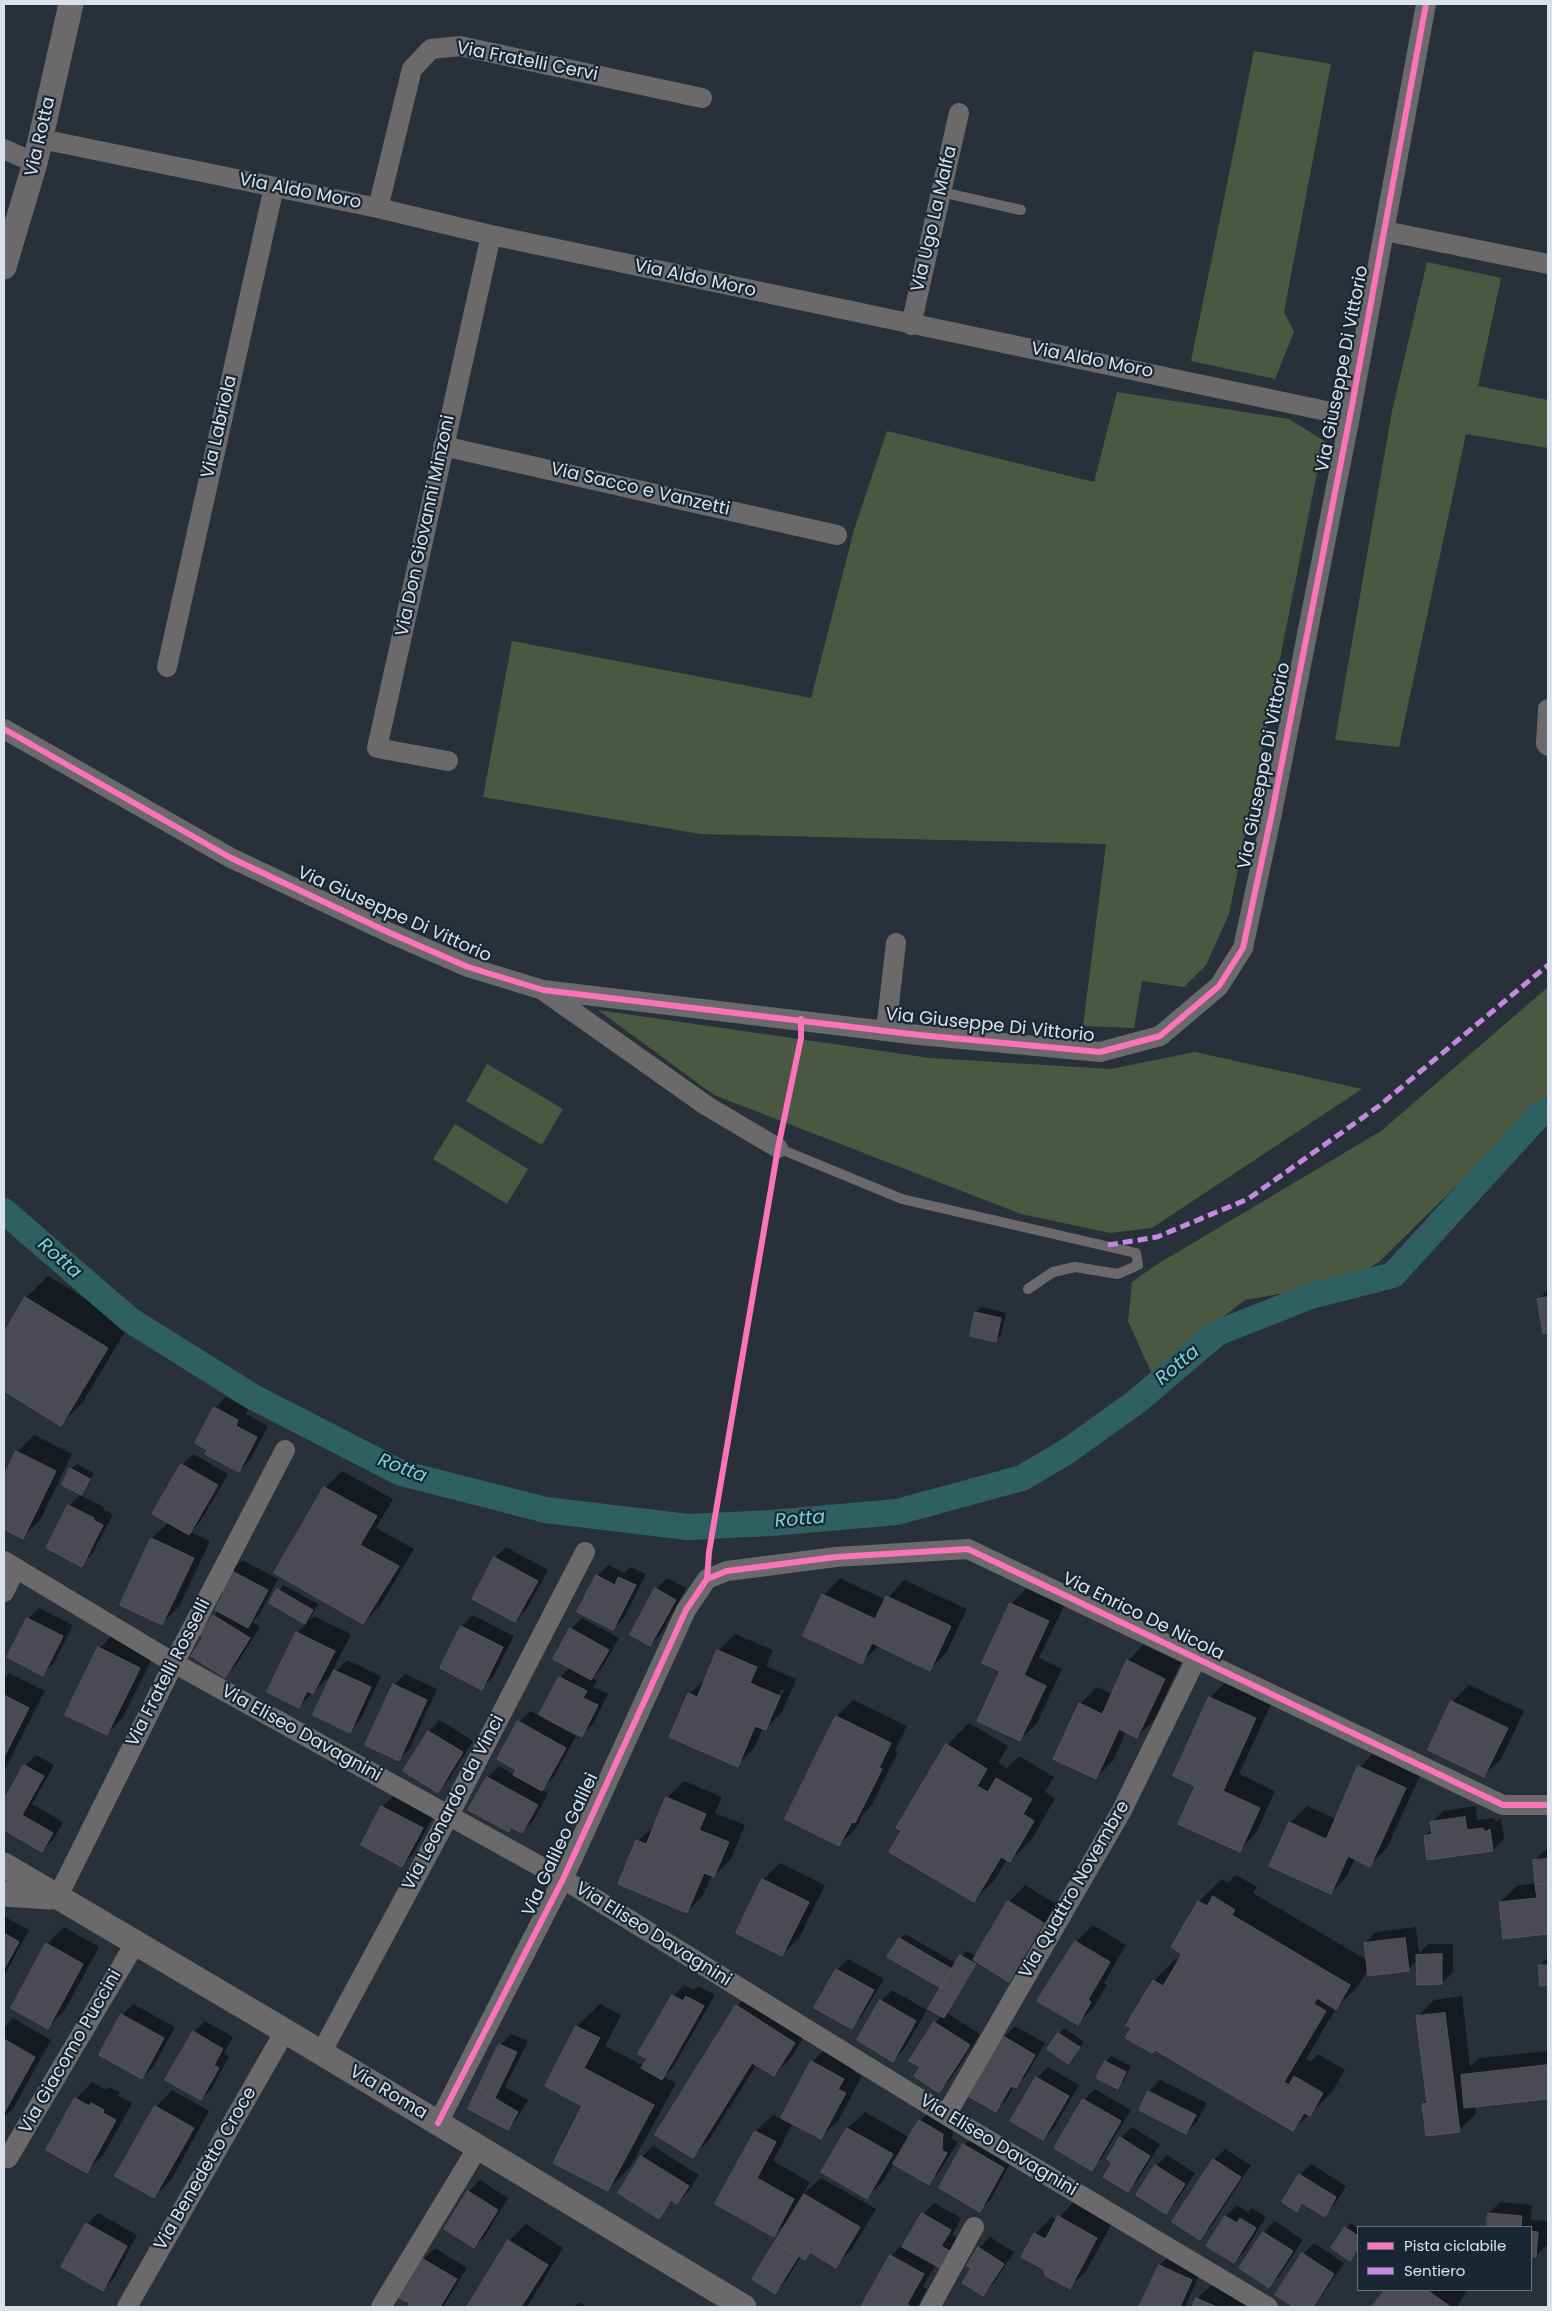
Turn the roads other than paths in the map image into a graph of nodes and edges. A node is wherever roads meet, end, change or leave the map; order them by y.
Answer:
1 (71, 4) edge
2 (1426, 4) edge
3 (702, 98) dead end
4 (959, 113) dead end
5 (41, 138) junction
6 (4, 149) edge
7 (36, 162) junction
8 (274, 187) junction
9 (941, 192) junction
10 (378, 208) junction
11 (1021, 210) dead end
12 (1384, 231) junction
13 (491, 235) junction
14 (1548, 264) edge
15 (4, 268) edge
16 (911, 325) junction
17 (1350, 416) junction
18 (443, 446) junction
19 (837, 535) dead end
20 (167, 667) dead end
21 (1548, 709) edge
22 (4, 729) edge
23 (1548, 746) edge
24 (448, 761) dead end
25 (896, 943) dead end
26 (543, 990) junction
27 (886, 1030) junction
28 (778, 1148) joint
29 (1028, 1289) dead end
30 (285, 1450) dead end
31 (585, 1552) dead end
32 (10, 1564) edge
33 (707, 1579) joint
34 (4, 1592) edge
35 (1196, 1659) junction
36 (174, 1663) junction
37 (1548, 1805) edge
38 (448, 1817) junction
39 (4, 1865) edge
40 (563, 1879) junction
41 (4, 1894) edge
42 (57, 1898) junction
43 (136, 1942) junction
44 (285, 2031) junction
45 (320, 2053) junction
46 (946, 2115) junction
47 (438, 2123) junction
48 (478, 2146) junction
49 (4, 2155) edge
50 (974, 2226) dead end
51 (127, 2307) edge
52 (381, 2307) edge
53 (744, 2307) edge
54 (930, 2307) edge
55 (1268, 2307) edge

1 - 5 street, Via Rotta
2 - 12 street, Via Giuseppe Di Vittorio
3 - 10 street, Via Fratelli Cervi
4 - 9 street, Via Ugo La Malfa
5 - 7 street, Via Rotta
5 - 8 street, Via Aldo Moro
6 - 7 street
7 - 15 street, Via Rotta
8 - 10 street, Via Aldo Moro
8 - 20 street, Via Labriola
9 - 11 lane
9 - 16 street, Via Ugo La Malfa
10 - 13 street, Via Aldo Moro
12 - 14 street
12 - 17 street, Via Giuseppe Di Vittorio
13 - 16 street, Via Aldo Moro
13 - 18 street, Via Don Giovanni Minzoni
16 - 17 street, Via Aldo Moro
17 - 27 street, Via Giuseppe Di Vittorio
18 - 19 street, Via Sacco e Vanzetti
18 - 24 street, Via Don Giovanni Minzoni
21 - 23 street
22 - 26 street, Via Giuseppe Di Vittorio
25 - 27 street
26 - 27 street, Via Giuseppe Di Vittorio
26 - 28 street, Via Giuseppe Di Vittorio
28 - 29 lane
30 - 36 street, Via Fratelli Rosselli
31 - 38 street, Via Leonardo da Vinci
32 - 34 street
32 - 36 street, Via Eliseo Davagnini
33 - 35 street, Via Enrico De Nicola
33 - 40 street, Via Galileo Galilei
35 - 37 street, Via Enrico De Nicola
35 - 46 street, Via Quattro Novembre
36 - 38 street, Via Eliseo Davagnini
36 - 42 street, Via Fratelli Rosselli
38 - 40 street, Via Eliseo Davagnini
38 - 45 street, Via Leonardo da Vinci
39 - 42 street, Via Roma
40 - 46 street, Via Eliseo Davagnini
40 - 47 street, Via Galileo Galilei
41 - 42 street, Via Roma
42 - 43 street, Via Roma
43 - 44 street, Via Roma
43 - 49 street, Via Giacomo Puccini
44 - 45 street, Via Roma
44 - 51 street, Via Benedetto Croce
45 - 47 street, Via Roma
46 - 55 street, Via Eliseo Davagnini
47 - 48 street, Via Roma
48 - 52 street
48 - 53 street, Via Roma
50 - 54 street

